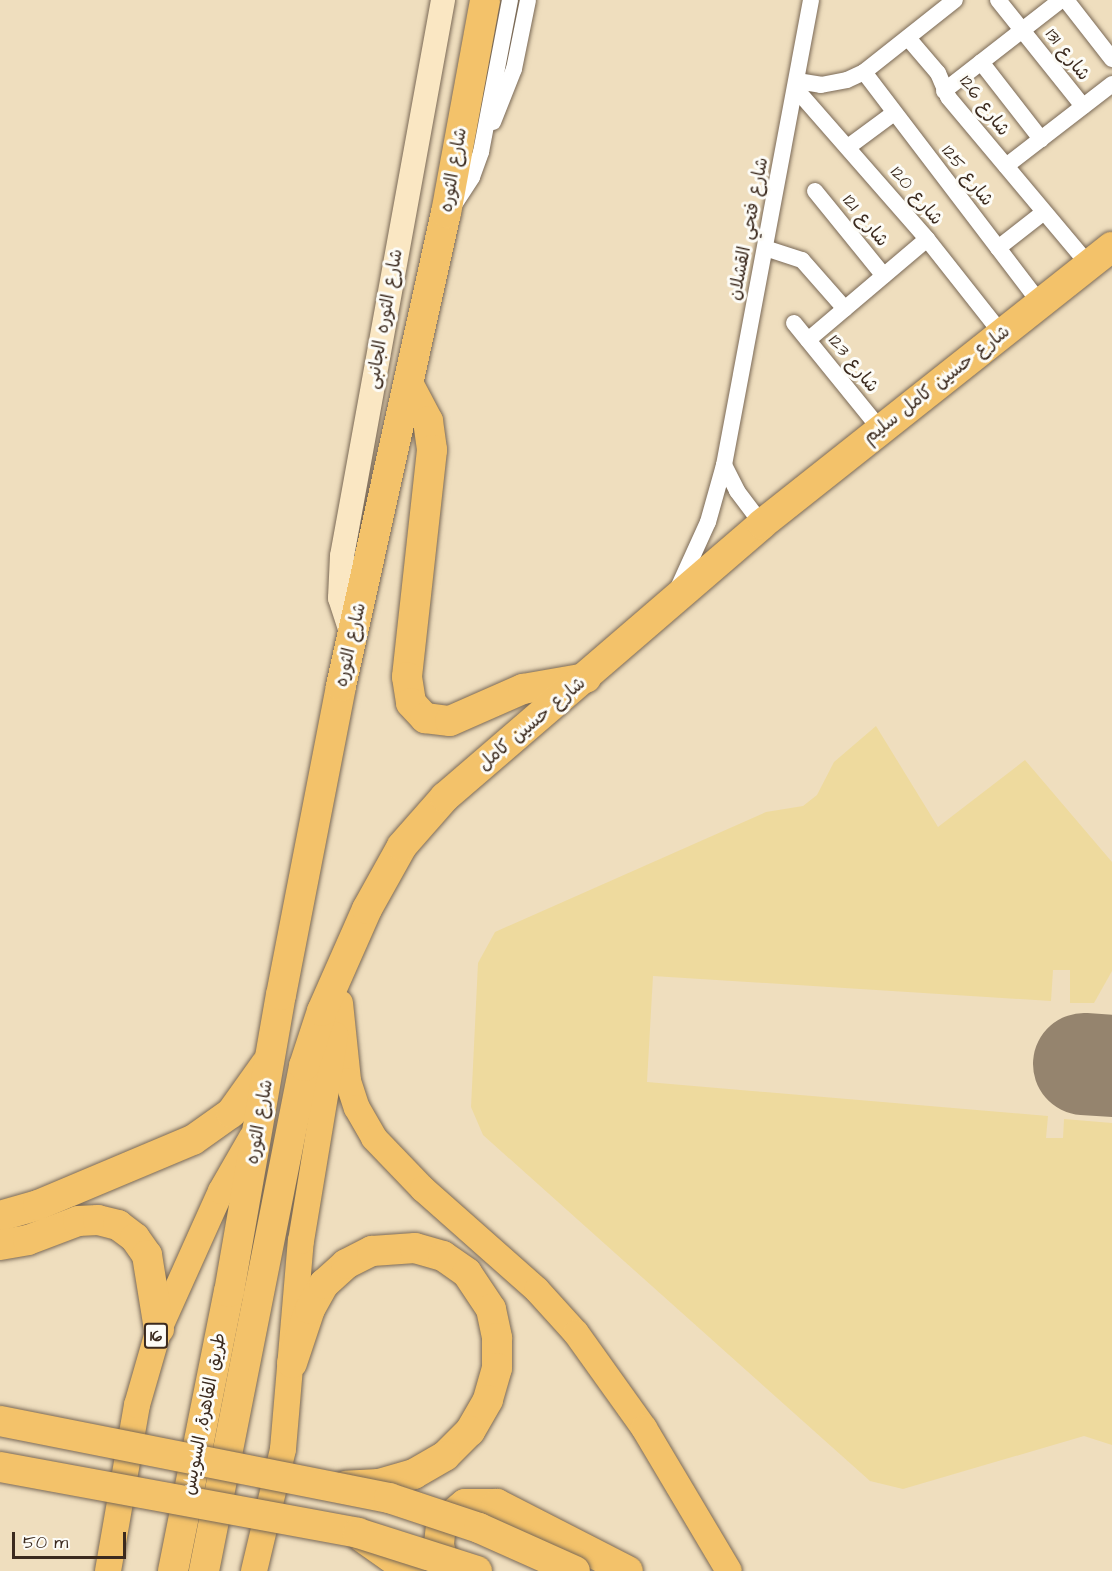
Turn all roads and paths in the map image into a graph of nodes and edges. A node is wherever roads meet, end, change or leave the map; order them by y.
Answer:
1 (443, 0) edge
2 (484, 0) edge
3 (510, 0) edge
4 (528, 0) edge
5 (811, 0) edge
6 (955, 0) edge
7 (998, 0) edge
8 (1061, 0) edge
9 (1066, 0) edge
10 (1022, 30) junction
11 (908, 38) junction
12 (1112, 59) edge
13 (981, 62) junction
14 (864, 72) junction
15 (796, 84) junction
16 (1112, 84) edge
17 (944, 91) junction
18 (1083, 106) junction
19 (894, 113) junction
20 (485, 135) junction
21 (1041, 139) junction
22 (848, 147) junction
23 (1006, 166) junction
24 (815, 191) dead end
25 (1044, 212) junction
26 (446, 213) junction
27 (927, 239) junction
28 (765, 248) junction
29 (998, 248) junction
30 (1101, 256) edge
31 (884, 276) junction
32 (1040, 303) junction
33 (845, 309) junction
34 (794, 323) dead end
35 (1002, 334) junction
36 (808, 340) junction
37 (409, 385) junction
38 (881, 430) junction
39 (724, 465) junction
40 (762, 524) junction
41 (665, 610) junction
42 (353, 638) junction
43 (586, 678) junction
44 (347, 959) junction
45 (340, 1003) junction
46 (273, 1045) junction
47 (262, 1121) junction
48 (0, 1216) edge
49 (0, 1245) edge
50 (243, 1296) junction
51 (159, 1329) junction
52 (292, 1364) junction
53 (0, 1421) edge
54 (0, 1467) edge
55 (344, 1486) junction
56 (265, 1533) junction
57 (358, 1533) junction
58 (108, 1571) edge
59 (173, 1571) edge
60 (204, 1571) edge
61 (254, 1571) edge
62 (262, 1571) edge
63 (410, 1571) edge
64 (445, 1571) edge
65 (477, 1571) edge
66 (575, 1571) edge
67 (628, 1571) edge
68 (729, 1571) edge

1 - 42 street, شارع الثوره الجانبى
2 - 26 highway, شارع الثوره
3 - 20 street
4 - 20 street
5 - 15 street, شارع فتحي القشلان
6 - 11 street
7 - 10 street, شارع 131
8 - 10 street
9 - 12 street
10 - 13 street
10 - 18 street, شارع 131
11 - 14 street
11 - 17 street, شارع 126
13 - 17 street
13 - 21 street
14 - 15 street
14 - 19 street, شارع 125
15 - 22 street, شارع 120
15 - 28 street, شارع فتحي القشلان
16 - 18 street
17 - 23 street, شارع 126
18 - 21 street
19 - 22 street
19 - 29 street, شارع 125
20 - 26 street
21 - 23 street
22 - 27 street, شارع 120
23 - 25 street, شارع 126
24 - 31 street, شارع 121
25 - 29 street
25 - 30 street, شارع 126
26 - 37 highway, شارع الثوره
27 - 31 street
27 - 35 street, شارع 120
28 - 33 street
28 - 39 street, شارع فتحي القشلان
29 - 32 street, شارع 125
30 - 32 highway, شارع حسين كامل سليم
31 - 33 street
32 - 35 highway, شارع حسين كامل سليم
33 - 36 street
34 - 36 street, شارع 123
35 - 38 highway, شارع حسين كامل سليم
36 - 38 street, شارع 123
37 - 42 highway, شارع الثوره
37 - 43 highway
38 - 40 highway, شارع حسين كامل سليم
39 - 40 street
39 - 41 street, شارع فتحي القشلان
40 - 41 highway, شارع حسين كامل
41 - 43 highway, شارع حسين كامل
42 - 46 highway, شارع الثوره
43 - 44 highway, شارع حسين كامل
44 - 45 main road
44 - 50 highway, شارع الثوره
45 - 52 main road
45 - 68 main road
46 - 47 highway, شارع الثوره
46 - 48 highway
47 - 50 highway, شارع الثوره
47 - 51 main road, 16
49 - 51 highway
50 - 59 highway, طريق القاهرة, السويس
50 - 60 highway, طريق القاهرة, السويس
51 - 58 main road, 16
52 - 55 highway
52 - 56 main road
53 - 55 highway, bridge
54 - 57 highway, bridge
55 - 66 highway, bridge
56 - 61 main road
56 - 62 main road
57 - 63 highway
57 - 65 highway, bridge
64 - 67 highway

